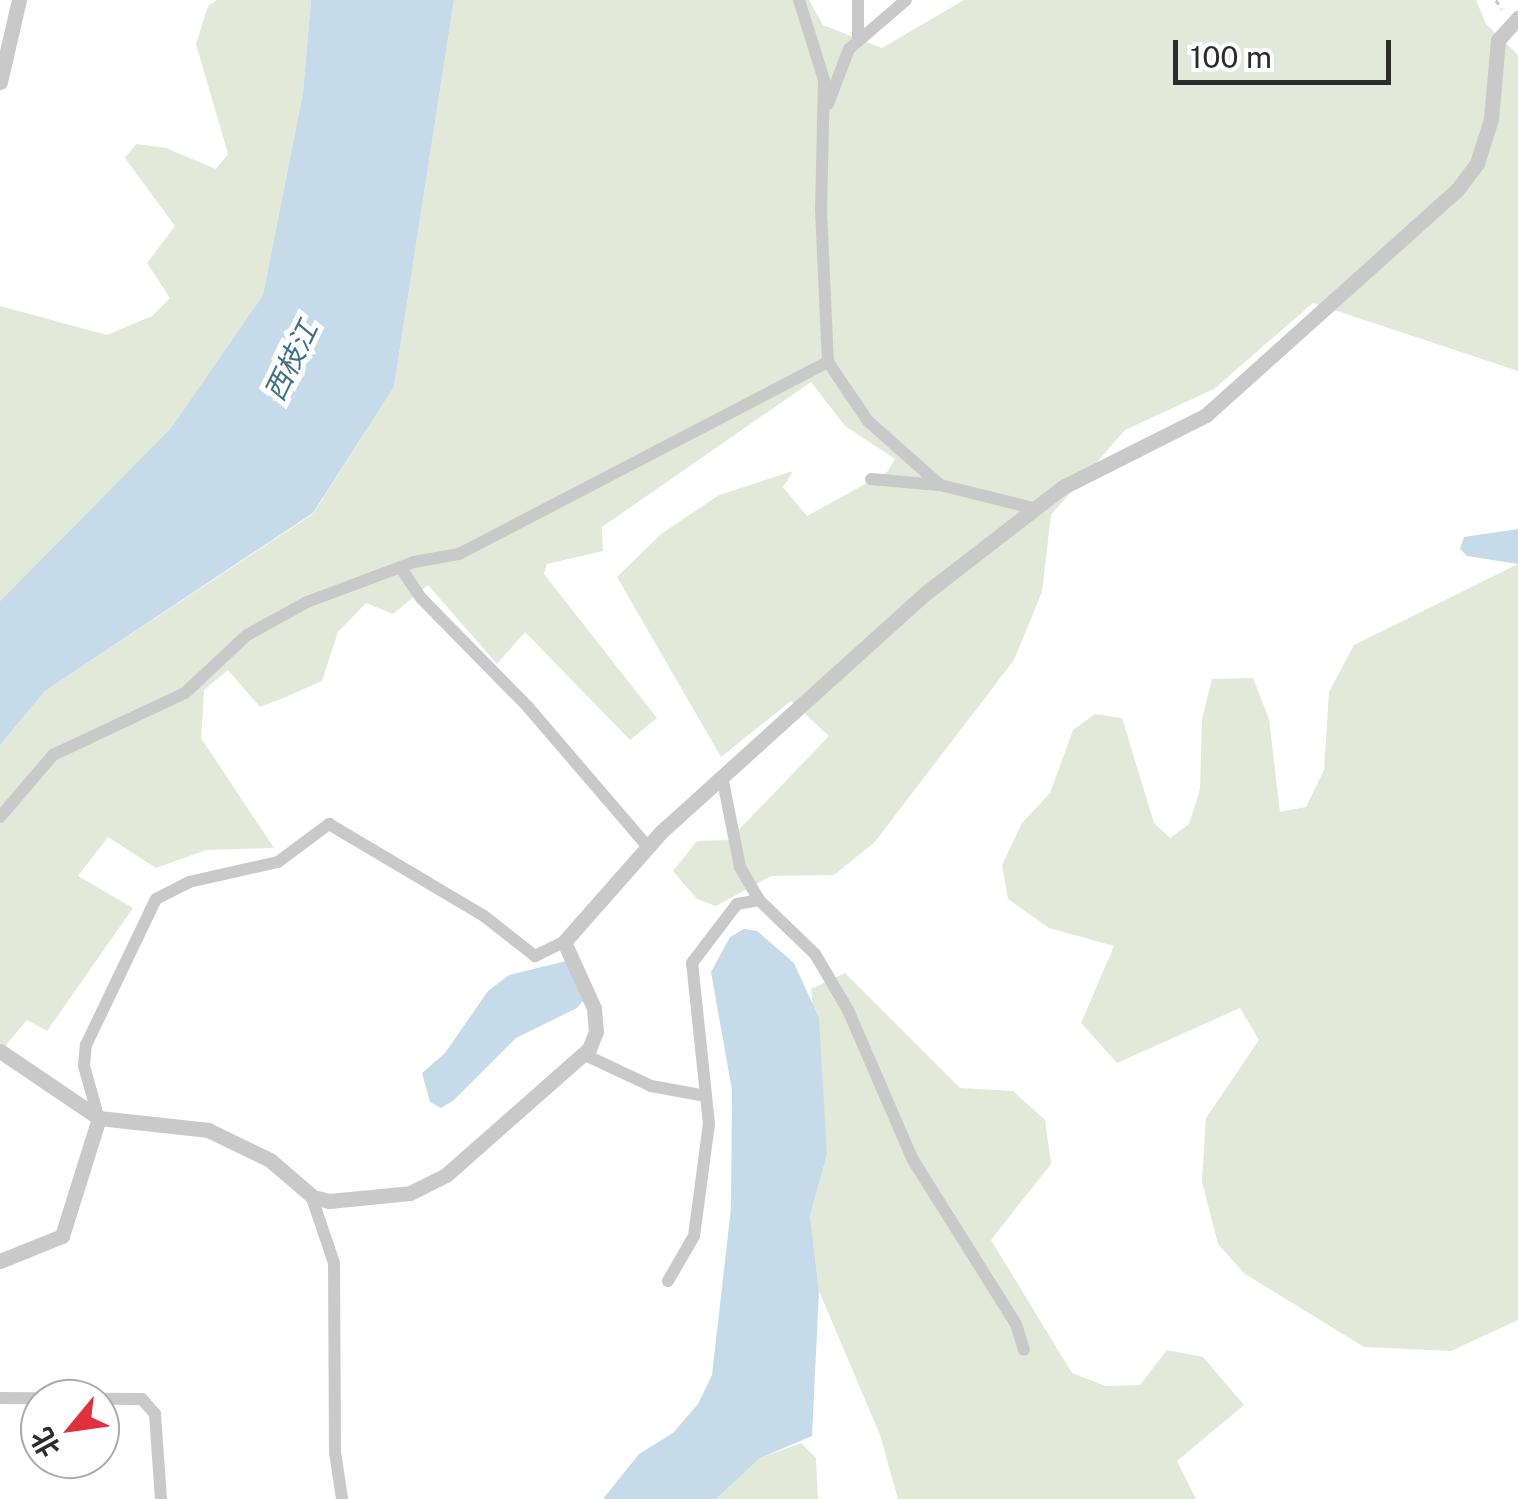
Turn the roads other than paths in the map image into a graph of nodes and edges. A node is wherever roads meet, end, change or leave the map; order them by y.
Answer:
1 (19, 0) edge
2 (799, 0) edge
3 (858, 0) edge
4 (906, 0) edge
5 (1518, 18) edge
6 (858, 39) junction
7 (0, 82) edge
8 (826, 111) junction
9 (828, 362) junction
10 (871, 480) dead end
11 (940, 485) junction
12 (1034, 508) junction
13 (400, 567) junction
14 (722, 776) junction
15 (0, 816) edge
16 (648, 846) junction
17 (758, 900) junction
18 (564, 942) junction
19 (0, 1051) edge
20 (583, 1054) junction
21 (706, 1096) junction
22 (99, 1118) junction
23 (310, 1195) junction
24 (0, 1261) edge
25 (668, 1281) dead end
26 (1024, 1350) dead end
27 (0, 1398) edge
28 (161, 1499) edge
29 (342, 1499) edge

1 - 7 street
2 - 8 street
3 - 6 street
4 - 6 street
5 - 12 street
6 - 8 street
8 - 9 street
9 - 11 street
9 - 13 street
10 - 11 street
11 - 12 street
12 - 14 street
13 - 15 street
13 - 16 street
14 - 16 street
14 - 17 street
16 - 18 street
17 - 21 street
17 - 26 street
18 - 20 street
18 - 22 street
19 - 22 street
20 - 21 street
20 - 23 street
21 - 25 street
22 - 23 street
22 - 24 street
23 - 29 street
27 - 28 street

